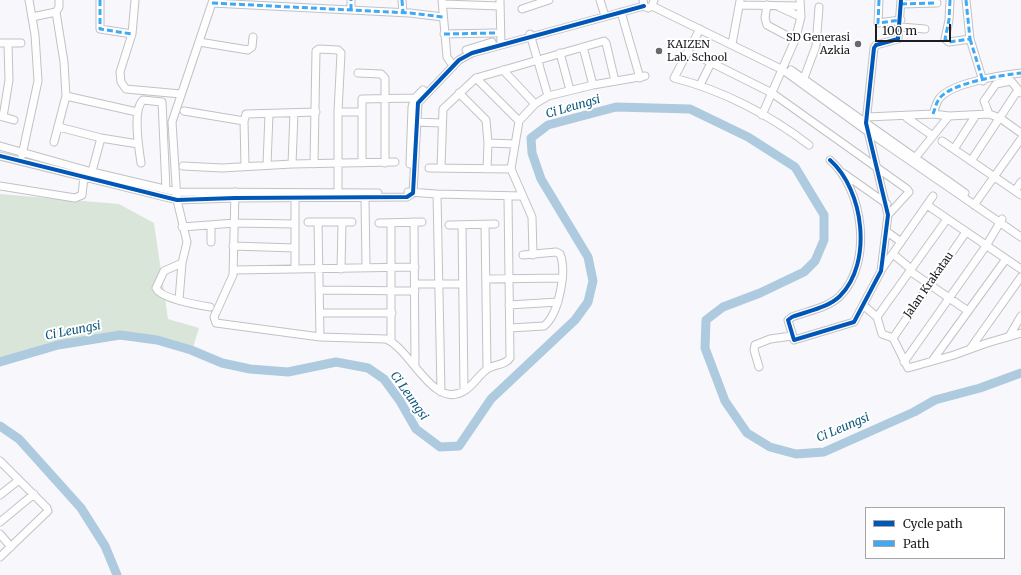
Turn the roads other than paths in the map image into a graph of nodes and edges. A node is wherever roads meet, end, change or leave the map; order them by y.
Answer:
1 (29, 0) edge
2 (59, 0) edge
3 (100, 0) edge
4 (135, 0) edge
5 (351, 0) edge
6 (402, 0) edge
7 (549, 0) edge
8 (600, 0) edge
9 (879, 0) edge
10 (950, 0) edge
11 (966, 0) edge
12 (212, 1) edge
13 (443, 2) edge
14 (643, 2) edge
15 (740, 2) edge
16 (901, 2) edge
17 (500, 3) edge
18 (533, 3) edge
19 (653, 3) edge
20 (800, 3) edge
21 (936, 3) dead end
22 (289, 4) edge
23 (767, 5) junction
24 (777, 5) junction
25 (819, 7) dead end
26 (522, 9) dead end
27 (351, 10) junction
28 (56, 12) junction
29 (621, 12) junction
30 (402, 13) junction
31 (604, 14) junction
32 (32, 17) junction
33 (443, 17) junction
34 (800, 17) junction
35 (901, 24) junction
36 (700, 29) junction
37 (925, 29) dead end
38 (495, 33) dead end
39 (132, 34) junction
40 (444, 34) junction
41 (531, 35) junction
42 (253, 37) dead end
43 (970, 39) junction
44 (795, 40) junction
45 (199, 42) junction
46 (733, 42) junction
47 (0, 43) edge
48 (8, 43) junction
49 (21, 43) dead end
50 (501, 43) junction
51 (582, 48) junction
52 (560, 53) junction
53 (702, 58) dead end
54 (538, 59) junction
55 (451, 64) junction
56 (711, 64) junction
57 (784, 68) junction
58 (503, 70) junction
59 (358, 73) dead end
60 (1021, 73) edge
61 (476, 78) junction
62 (804, 78) junction
63 (615, 81) junction
64 (983, 81) junction
65 (593, 85) junction
66 (700, 85) junction
67 (570, 90) junction
68 (1020, 92) edge
69 (459, 93) junction
70 (772, 93) junction
71 (181, 94) junction
72 (66, 96) junction
73 (548, 96) junction
74 (386, 98) junction
75 (415, 98) junction
76 (536, 104) junction
77 (184, 111) dead end
78 (137, 112) junction
79 (316, 112) junction
80 (338, 112) junction
81 (361, 112) junction
82 (294, 113) junction
83 (269, 114) junction
84 (933, 114) junction
85 (989, 114) junction
86 (762, 115) junction
87 (976, 115) junction
88 (1, 116) edge
89 (949, 116) junction
90 (907, 118) dead end
91 (1000, 118) junction
92 (14, 120) dead end
93 (866, 120) junction
94 (244, 121) junction
95 (519, 121) junction
96 (414, 122) junction
97 (442, 123) junction
98 (59, 126) junction
99 (867, 131) junction
100 (1020, 133) edge
101 (932, 136) junction
102 (101, 138) junction
103 (942, 141) dead end
104 (54, 142) dead end
105 (488, 142) junction
106 (138, 144) junction
107 (515, 144) junction
108 (809, 145) dead end
109 (0, 146) edge
110 (954, 149) junction
111 (23, 152) junction
112 (0, 156) edge
113 (915, 158) junction
114 (19, 160) junction
115 (830, 160) dead end
116 (971, 161) junction
117 (396, 162) dead end
118 (141, 163) dead end
119 (362, 163) junction
120 (385, 163) junction
121 (292, 164) junction
122 (314, 164) junction
123 (339, 164) junction
124 (267, 165) junction
125 (183, 166) dead end
126 (244, 166) junction
127 (429, 168) dead end
128 (440, 168) junction
129 (488, 169) junction
130 (511, 169) junction
131 (878, 170) junction
132 (842, 172) junction
133 (89, 176) junction
134 (994, 177) junction
135 (1021, 182) edge
136 (0, 186) edge
137 (166, 189) junction
138 (176, 192) junction
139 (410, 192) junction
140 (1018, 193) edge
141 (437, 194) junction
142 (235, 195) junction
143 (338, 195) junction
144 (295, 196) junction
145 (522, 196) junction
146 (933, 196) dead end
147 (365, 197) junction
148 (508, 197) junction
149 (177, 200) junction
150 (975, 203) junction
151 (887, 204) junction
152 (927, 205) junction
153 (888, 215) junction
154 (947, 219) junction
155 (1001, 221) junction
156 (308, 222) dead end
157 (318, 222) junction
158 (352, 222) dead end
159 (414, 222) junction
160 (422, 222) dead end
161 (235, 223) junction
162 (342, 223) junction
163 (379, 223) dead end
164 (391, 223) junction
165 (295, 224) junction
166 (485, 224) junction
167 (494, 224) dead end
168 (449, 225) dead end
169 (462, 225) junction
170 (182, 226) junction
171 (211, 226) junction
172 (886, 231) junction
173 (1021, 231) edge
174 (966, 232) junction
175 (1021, 237) edge
176 (211, 242) dead end
177 (901, 242) junction
178 (233, 246) junction
179 (986, 246) junction
180 (295, 248) junction
181 (892, 254) junction
182 (523, 255) dead end
183 (533, 255) junction
184 (1006, 259) junction
185 (182, 263) junction
186 (366, 267) junction
187 (391, 267) junction
188 (414, 267) junction
189 (295, 269) junction
190 (319, 269) junction
191 (341, 269) junction
192 (1021, 269) edge
193 (234, 270) junction
194 (911, 270) junction
195 (880, 271) junction
196 (1021, 277) edge
197 (509, 278) junction
198 (562, 278) junction
199 (486, 279) junction
200 (439, 284) junction
201 (462, 284) junction
202 (929, 286) junction
203 (415, 287) junction
204 (319, 290) junction
205 (391, 291) junction
206 (949, 298) junction
207 (179, 300) junction
208 (558, 302) junction
209 (509, 305) junction
210 (863, 305) junction
211 (210, 307) dead end
212 (968, 311) junction
213 (320, 313) junction
214 (392, 313) junction
215 (1021, 316) edge
216 (877, 317) junction
217 (510, 328) junction
218 (1021, 333) edge
219 (1010, 335) junction
220 (792, 336) junction
221 (320, 337) junction
222 (892, 338) junction
223 (391, 341) junction
224 (970, 349) junction
225 (932, 360) junction
226 (904, 362) junction
227 (414, 365) junction
228 (759, 367) dead end
229 (487, 368) junction
230 (464, 391) junction
231 (441, 392) junction
232 (1, 463) edge
233 (19, 480) junction
234 (34, 494) junction
235 (0, 495) edge
236 (0, 522) edge
237 (0, 534) edge
238 (11, 547) junction
239 (0, 557) edge

1 - 32 street
2 - 28 street
3 - 39 street
4 - 39 street
5 - 27 street
6 - 30 street
7 - 18 street
8 - 31 street
9 - 35 street
10 - 43 street
11 - 43 street
12 - 22 street
12 - 45 street
13 - 17 street
13 - 33 street
14 - 19 street
14 - 29 street
14 - 31 street
15 - 23 street
15 - 46 street
16 - 21 street
16 - 35 street
17 - 50 street
18 - 26 street
19 - 36 street
19 - 46 street
20 - 24 street
20 - 34 street
22 - 27 street
23 - 24 street
23 - 44 street
24 - 34 street
25 - 62 street
27 - 30 street
28 - 32 street
28 - 72 street
29 - 31 street
29 - 63 street
30 - 33 street
31 - 41 street
32 - 111 street
33 - 40 street
34 - 44 street
35 - 37 street
35 - 93 street
36 - 46 street
36 - 66 street
38 - 40 street
39 - 71 street
40 - 55 street
41 - 50 street
41 - 54 street
42 - 45 street
43 - 64 street
44 - 57 street
45 - 71 street
46 - 57 street
47 - 48 street
48 - 49 street
48 - 88 street
50 - 55 street
51 - 52 street
51 - 63 street
51 - 65 street
52 - 54 street
52 - 67 street
53 - 56 street
54 - 58 street
54 - 73 street
55 - 75 street
55 - 96 street
56 - 66 street
56 - 70 street
57 - 62 street
57 - 70 street
57 - 99 street
58 - 61 street
58 - 76 street
59 - 74 street
60 - 64 street
61 - 69 street
61 - 95 street
62 - 93 street
63 - 65 street
64 - 84 street
65 - 67 street
66 - 86 street
67 - 73 street
68 - 85 street
68 - 91 street
69 - 97 street
69 - 105 street
70 - 86 street
70 - 131 street
71 - 138 street
72 - 78 street
72 - 98 street
73 - 76 street
74 - 75 street
74 - 81 street
74 - 120 street
75 - 96 street
76 - 95 street
77 - 94 street
78 - 106 street
78 - 137 street
79 - 80 street
79 - 82 street
79 - 122 street
80 - 81 street
80 - 123 street
81 - 119 street
82 - 83 street
82 - 121 street
83 - 94 street
83 - 124 street
84 - 89 street
84 - 93 street
85 - 87 street
85 - 91 street
86 - 108 street
87 - 89 street
87 - 110 street
88 - 92 street
89 - 101 street
90 - 101 street
91 - 100 street
91 - 116 street
93 - 99 street
93 - 113 street
94 - 126 street
95 - 107 street
96 - 97 street
96 - 139 street
97 - 128 street
98 - 102 street
98 - 104 street
99 - 131 street
99 - 150 street
100 - 134 street
101 - 113 street
102 - 106 street
102 - 133 street
103 - 110 street
105 - 107 street
105 - 129 street
106 - 118 street
107 - 130 street
109 - 111 street
110 - 116 street
111 - 114 street
111 - 133 street
112 - 114 street
113 - 150 street
114 - 133 street
115 - 132 street
116 - 134 street
117 - 120 street
119 - 120 street
119 - 123 street
121 - 122 street
121 - 124 street
122 - 123 street
123 - 143 street
124 - 126 street
125 - 126 street
127 - 128 street
128 - 129 street
129 - 130 street
130 - 145 street
131 - 151 street
131 - 153 street
132 - 151 street
132 - 220 street
133 - 136 street
133 - 137 street
133 - 149 street
134 - 140 street
134 - 150 street
135 - 140 street
137 - 138 street
138 - 142 street
138 - 149 street
139 - 141 street
139 - 143 street
139 - 147 street
141 - 148 street
141 - 200 street
142 - 144 street
142 - 149 street
142 - 161 street
143 - 144 street
143 - 147 street
144 - 165 street
145 - 148 street
145 - 183 street
146 - 152 street
147 - 186 street
148 - 197 street
149 - 170 street
150 - 155 street
151 - 153 street
152 - 154 street
152 - 177 street
153 - 172 street
154 - 174 street
154 - 194 street
155 - 173 street
155 - 175 street
155 - 179 street
156 - 157 street
157 - 162 street
157 - 190 street
158 - 162 street
159 - 160 street
159 - 164 street
159 - 188 street
161 - 165 street
161 - 171 street
161 - 178 street
162 - 191 street
163 - 164 street
164 - 187 street
165 - 180 street
166 - 167 street
166 - 169 street
166 - 199 street
168 - 169 street
169 - 201 street
170 - 171 street
170 - 185 street
171 - 176 street
172 - 177 street
172 - 195 street
174 - 179 street
174 - 202 street, Jalan Krakatau
177 - 181 street
178 - 180 street
178 - 193 street
179 - 184 street
179 - 206 street
180 - 189 street
181 - 194 street
181 - 195 street
182 - 183 street
183 - 198 street
184 - 192 street
184 - 212 street
185 - 207 street
185 - 207 street
186 - 187 street
186 - 191 street
187 - 188 street
187 - 205 street
188 - 203 street
189 - 190 street
189 - 193 street
190 - 191 street
190 - 204 street
193 - 221 street
194 - 202 street
194 - 216 street
195 - 210 street
196 - 224 street
197 - 198 street
197 - 199 street
197 - 209 street
198 - 208 street
199 - 229 street
200 - 201 street
200 - 203 street
200 - 231 street
201 - 230 street
202 - 206 street
202 - 222 street, Jalan Krakatau
203 - 205 street
203 - 227 street
204 - 205 street
204 - 213 street
205 - 214 street
206 - 212 street
206 - 226 street
207 - 211 street
208 - 209 street
208 - 217 street
209 - 217 street
210 - 216 street
210 - 220 street
212 - 225 street
213 - 214 street
213 - 221 street
214 - 223 street
215 - 219 street
216 - 222 street
217 - 229 street
218 - 219 street
219 - 224 street
220 - 228 street
221 - 223 street
222 - 226 street
223 - 227 street
224 - 225 street
225 - 226 street
227 - 231 street
229 - 230 street
230 - 231 street
232 - 233 street
233 - 234 street
233 - 235 street
234 - 236 street
234 - 238 street
237 - 238 street
238 - 239 street

